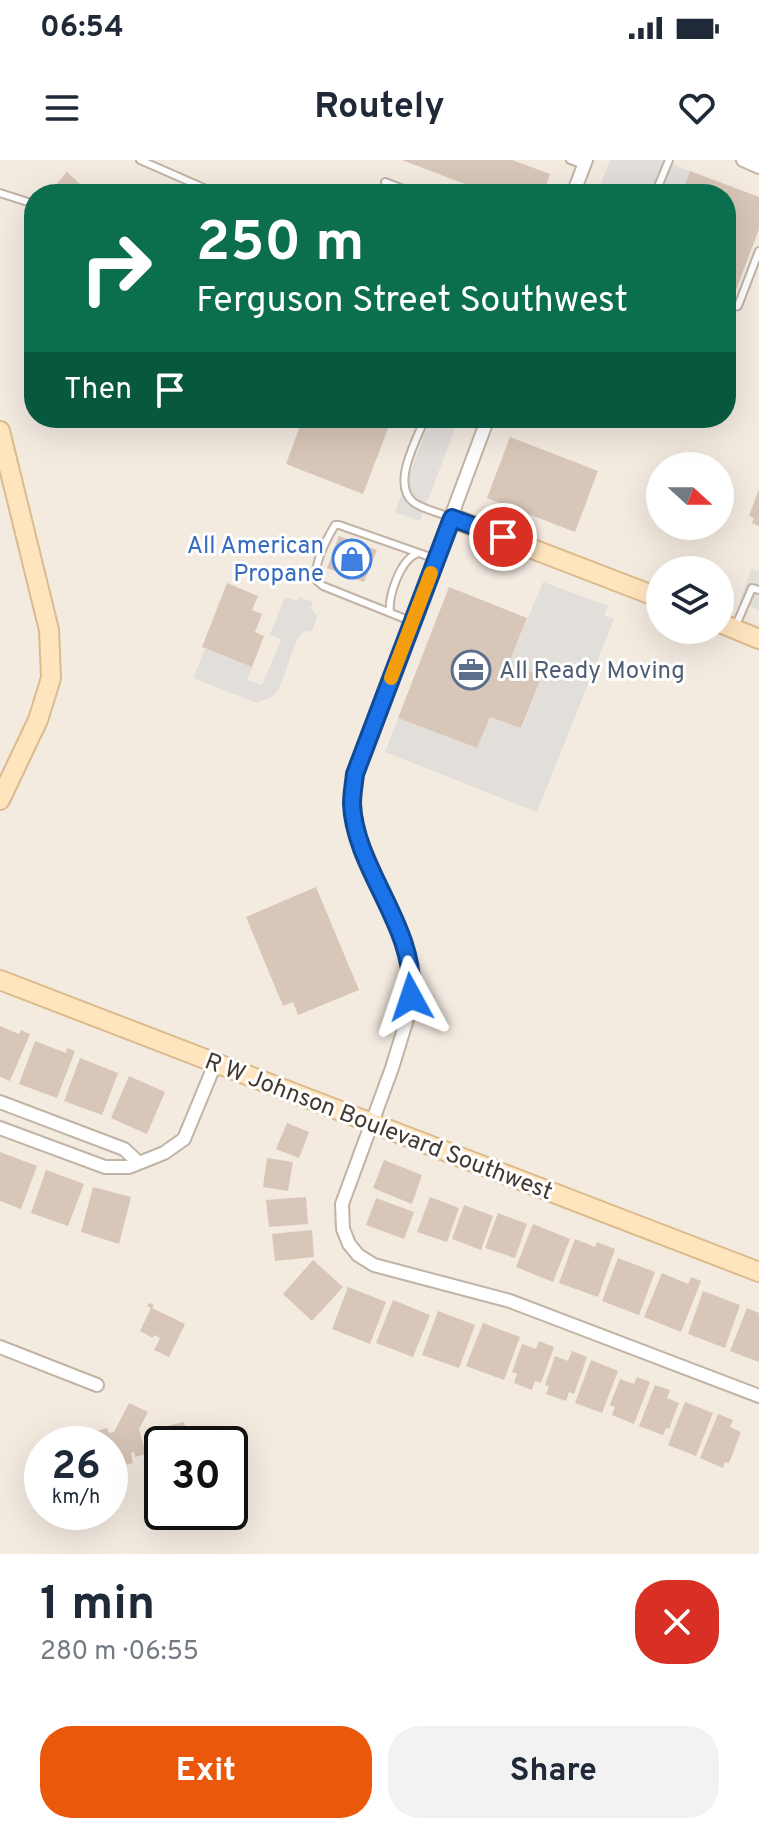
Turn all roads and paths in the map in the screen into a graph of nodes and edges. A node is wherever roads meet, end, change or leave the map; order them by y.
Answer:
1 (140, 160) edge
2 (570, 160) edge
3 (669, 160) edge
4 (743, 160) edge
5 (585, 162) edge
6 (757, 164) edge
7 (385, 182) dead end
8 (195, 184) edge
9 (390, 184) edge
10 (577, 184) edge
11 (659, 184) edge
12 (0, 193) edge
13 (24, 201) edge
14 (759, 251) edge
15 (736, 306) edge
16 (421, 428) edge
17 (484, 428) edge
18 (0, 431) edge
19 (452, 518) junction
20 (416, 554) junction
21 (436, 559) junction
22 (759, 590) edge
23 (646, 593) edge
24 (390, 613) junction
25 (734, 615) edge
26 (413, 622) junction
27 (734, 629) edge
28 (759, 639) edge
29 (0, 800) edge
30 (0, 980) edge
31 (215, 1064) junction
32 (0, 1102) edge
33 (373, 1122) junction
34 (0, 1128) edge
35 (139, 1163) junction
36 (759, 1272) edge
37 (0, 1347) edge
38 (97, 1385) dead end
39 (759, 1396) edge

1 - 8 lane
2 - 5 lane
3 - 11 lane
4 - 6 street
5 - 10 street
7 - 9 lane
12 - 13 lane
14 - 15 lane
16 - 19 lane
17 - 19 street
18 - 29 street
19 - 21 street
19 - 23 street
20 - 21 lane
20 - 24 lane
20 - 24 lane
21 - 26 street
22 - 25 lane
24 - 26 lane
26 - 33 street
27 - 28 street
30 - 31 street, R W Johnson Boulevard Southwest
31 - 33 street, R W Johnson Boulevard Southwest
31 - 35 street
32 - 35 street
33 - 36 street, R W Johnson Boulevard Southwest
33 - 39 street
34 - 35 street
37 - 38 street

